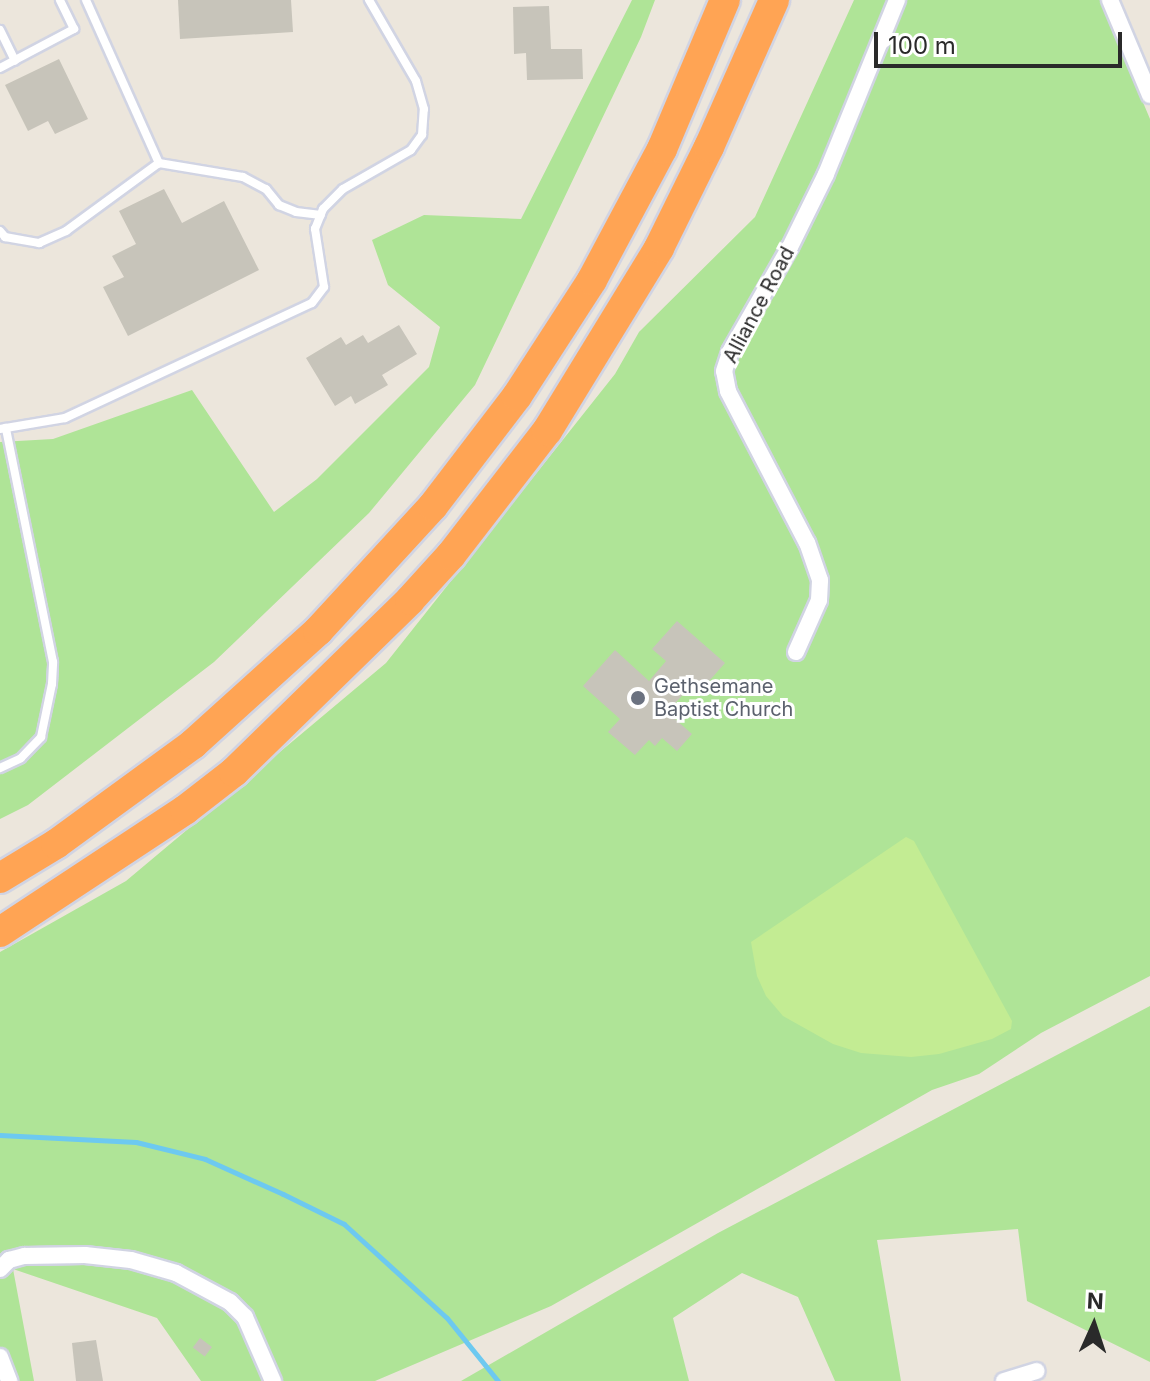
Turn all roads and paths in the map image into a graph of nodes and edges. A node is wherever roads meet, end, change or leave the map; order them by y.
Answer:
1 (60, 0) edge
2 (86, 0) edge
3 (369, 0) edge
4 (725, 0) edge
5 (774, 0) edge
6 (897, 0) edge
7 (1110, 0) edge
8 (0, 30) edge
9 (15, 61) junction
10 (0, 68) edge
11 (1149, 88) edge
12 (159, 163) junction
13 (321, 215) junction
14 (0, 231) edge
15 (3, 428) edge
16 (796, 652) dead end
17 (0, 768) edge
18 (0, 878) edge
19 (0, 932) edge
20 (0, 1269) edge
21 (0, 1357) edge
22 (1036, 1371) dead end
23 (9, 1381) edge
24 (273, 1381) edge
25 (1004, 1381) edge

1 - 9 lane
2 - 12 lane
3 - 13 lane
4 - 18 highway
5 - 19 highway
6 - 16 street, Alliance Road
7 - 11 street
8 - 9 lane
9 - 10 lane
12 - 13 lane
12 - 14 lane
13 - 15 lane
15 - 17 lane
20 - 24 street
21 - 23 street
22 - 25 street

